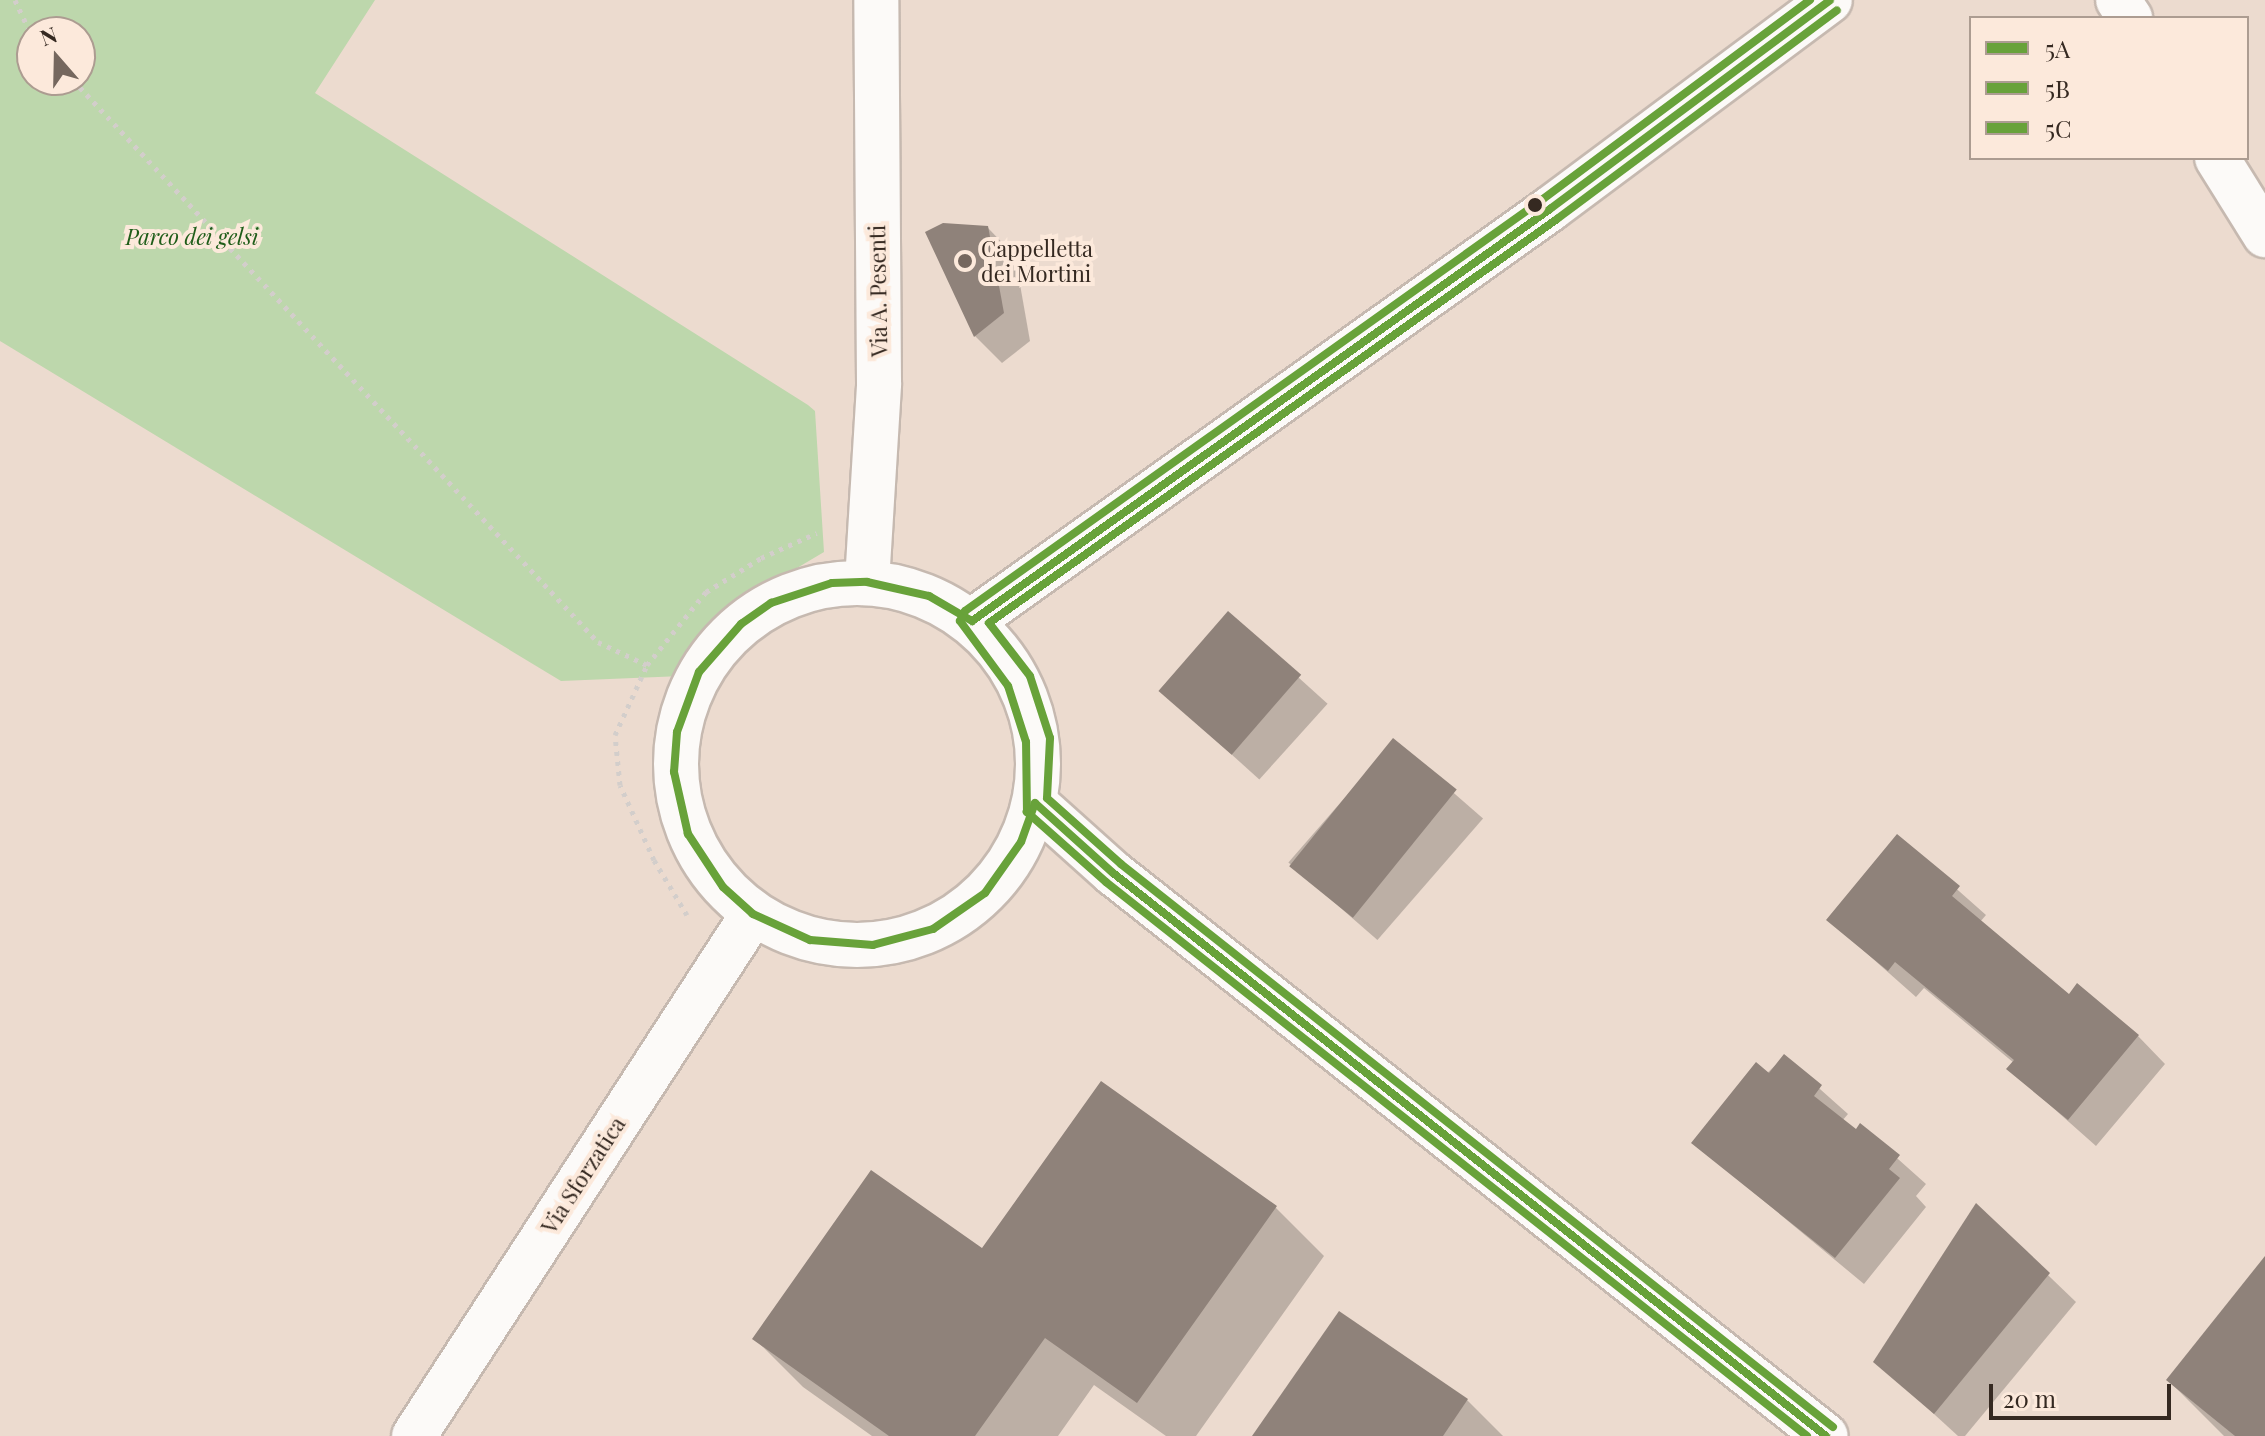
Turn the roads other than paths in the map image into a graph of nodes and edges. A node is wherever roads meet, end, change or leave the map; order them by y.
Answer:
1 (876, 0) edge
2 (1830, 0) edge
3 (2218, 160) edge
4 (2265, 235) edge
5 (867, 582) junction
6 (972, 621) junction
7 (1035, 803) junction
8 (753, 914) junction
9 (414, 1436) edge
10 (1826, 1436) edge

1 - 5 street, Via A. Pesenti
2 - 6 street
3 - 4 street
5 - 6 street
5 - 8 street
6 - 7 street
7 - 8 street
7 - 10 street
8 - 9 street, Via Sforzatica

